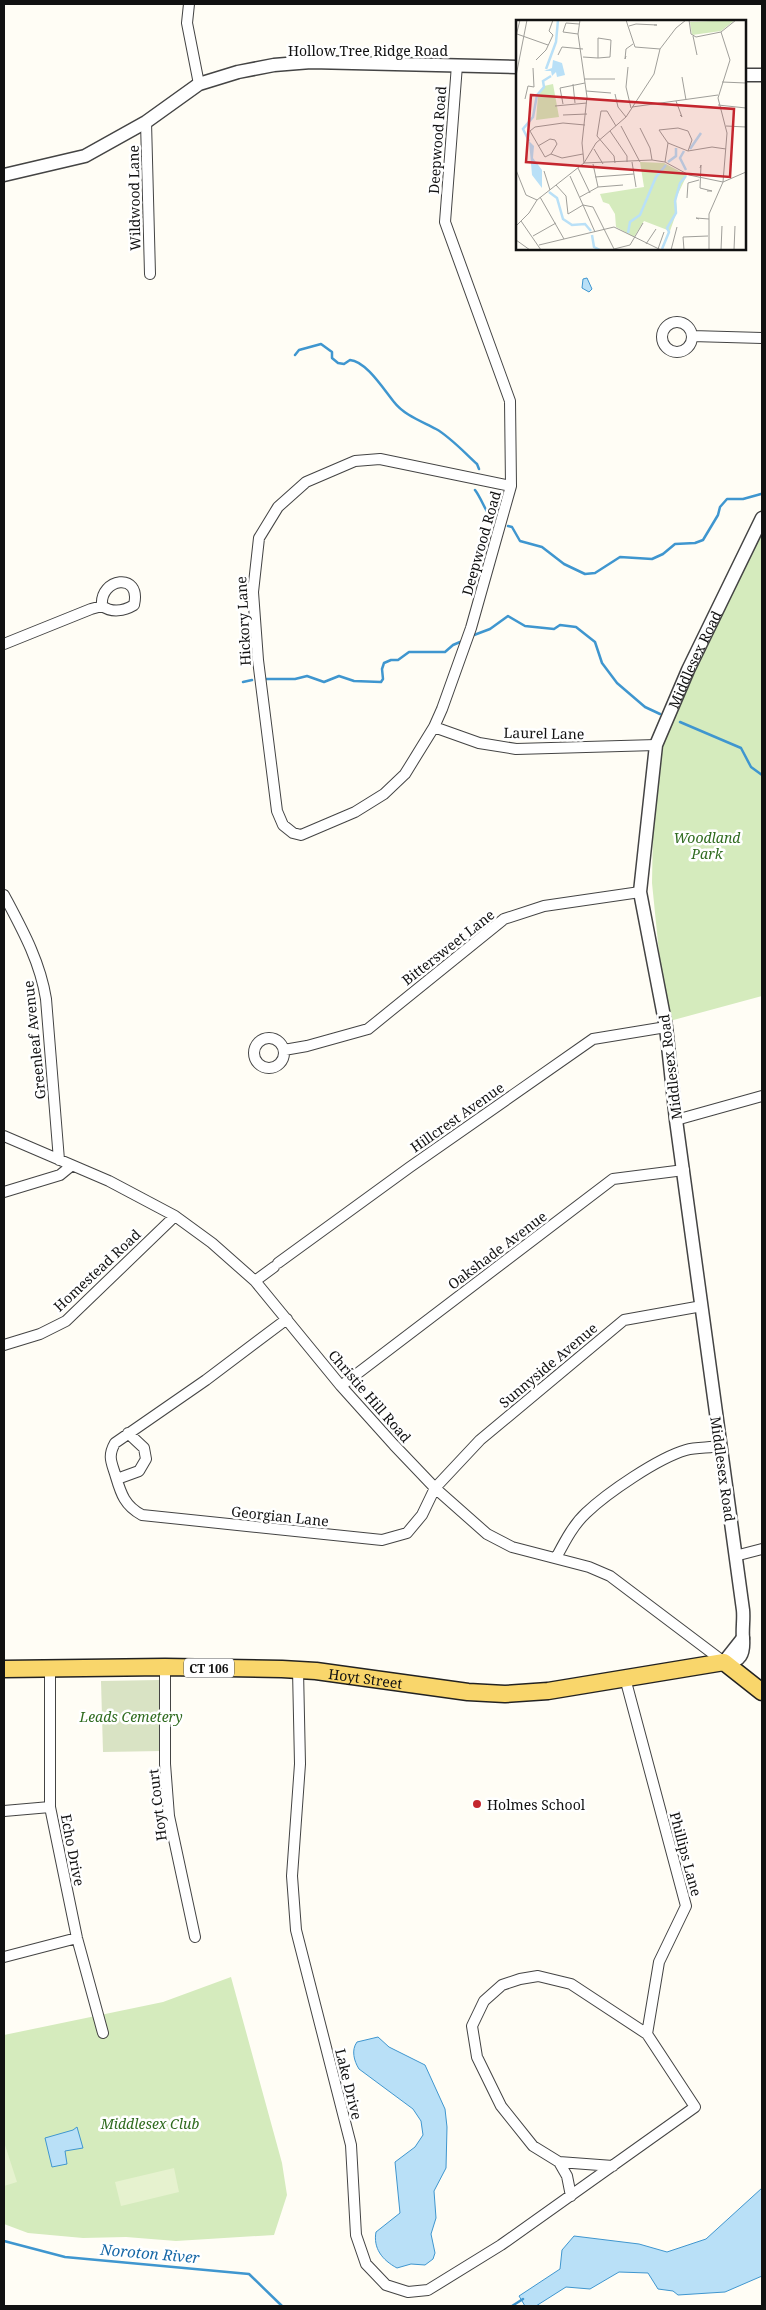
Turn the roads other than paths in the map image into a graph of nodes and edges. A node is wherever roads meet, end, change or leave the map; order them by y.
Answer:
1 (189, 4) edge
2 (457, 65) junction
3 (516, 67) edge
4 (746, 75) edge
5 (762, 75) edge
6 (199, 84) junction
7 (146, 122) junction
8 (4, 175) edge
9 (150, 274) dead end
10 (692, 336) dead end
11 (762, 338) edge
12 (511, 486) junction
13 (762, 518) edge
14 (102, 606) dead end
15 (4, 644) edge
16 (434, 727) junction
17 (656, 746) junction
18 (293, 833) joint
19 (640, 892) junction
20 (4, 895) edge
21 (666, 1027) junction
22 (284, 1050) dead end
23 (762, 1096) edge
24 (676, 1120) junction
25 (4, 1136) edge
26 (59, 1160) junction
27 (71, 1166) junction
28 (684, 1170) junction
29 (4, 1192) edge
30 (175, 1216) junction
31 (255, 1281) junction
32 (702, 1306) junction
33 (287, 1319) junction
34 (4, 1345) edge
35 (341, 1386) junction
36 (128, 1433) junction
37 (720, 1446) junction
38 (117, 1479) junction
39 (436, 1488) junction
40 (762, 1549) edge
41 (735, 1556) junction
42 (556, 1558) junction
43 (724, 1662) junction
44 (165, 1667) junction
45 (50, 1668) junction
46 (4, 1669) edge
47 (298, 1670) junction
48 (625, 1678) junction
49 (762, 1692) edge
50 (50, 1807) junction
51 (4, 1811) edge
52 (195, 1937) dead end
53 (77, 1938) junction
54 (4, 1957) edge
55 (103, 2033) dead end
56 (647, 2034) junction
57 (558, 2162) junction
58 (613, 2166) junction
59 (571, 2196) junction

1 - 6 street
2 - 3 street, Hollow Tree Ridge Road
2 - 6 street, Hollow Tree Ridge Road
2 - 12 street, Deepwood Road
4 - 5 street
6 - 7 street, Hollow Tree Ridge Road
7 - 8 street, Hollow Tree Ridge Road
7 - 9 street, Wildwood Lane
10 - 11 street
12 - 16 street, Deepwood Road
12 - 18 street, Hickory Lane
13 - 17 street, Middlesex Road
14 - 15 street
16 - 17 street, Laurel Lane
16 - 18 street, Deepwood Road
17 - 19 street, Middlesex Road
19 - 21 street, Middlesex Road
19 - 22 street, Bittersweet Lane
20 - 26 street, Greenleaf Avenue
21 - 24 street, Middlesex Road
21 - 31 street, Hillcrest Avenue
23 - 24 street
24 - 28 street, Middlesex Road
25 - 26 street, Christie Hill Road
26 - 27 street, Christie Hill Road
27 - 29 street
27 - 30 street, Christie Hill Road
28 - 32 street, Middlesex Road
28 - 35 street, Oakshade Avenue
30 - 31 street, Christie Hill Road
30 - 34 street, Homestead Road
31 - 33 street, Christie Hill Road
32 - 37 street, Middlesex Road
32 - 39 street, Sunnyside Avenue
33 - 35 street, Christie Hill Road
33 - 36 street, Georgian Lane
35 - 39 street, Christie Hill Road
36 - 38 street, Georgian Lane
36 - 38 street
37 - 41 street, Middlesex Road
37 - 42 street
38 - 39 street, Georgian Lane
39 - 42 street, Christie Hill Road
40 - 41 street
41 - 43 street, Middlesex Road
42 - 43 street, Christie Hill Road
43 - 48 main road, Hoyt Street / CT 106
43 - 49 main road
44 - 45 main road, Hoyt Street / CT 106
44 - 47 main road, Hoyt Street / CT 106
44 - 52 street, Hoyt Court
45 - 46 main road, Hoyt Street / CT 106
45 - 50 street, Echo Drive
47 - 48 main road, Hoyt Street / CT 106
47 - 59 street, Lake Drive
48 - 56 street, Phillips Lane
50 - 51 street
50 - 53 street, Echo Drive
53 - 54 street
53 - 55 street, Echo Drive
56 - 57 street
56 - 58 street
57 - 58 street
57 - 59 street
58 - 59 street

